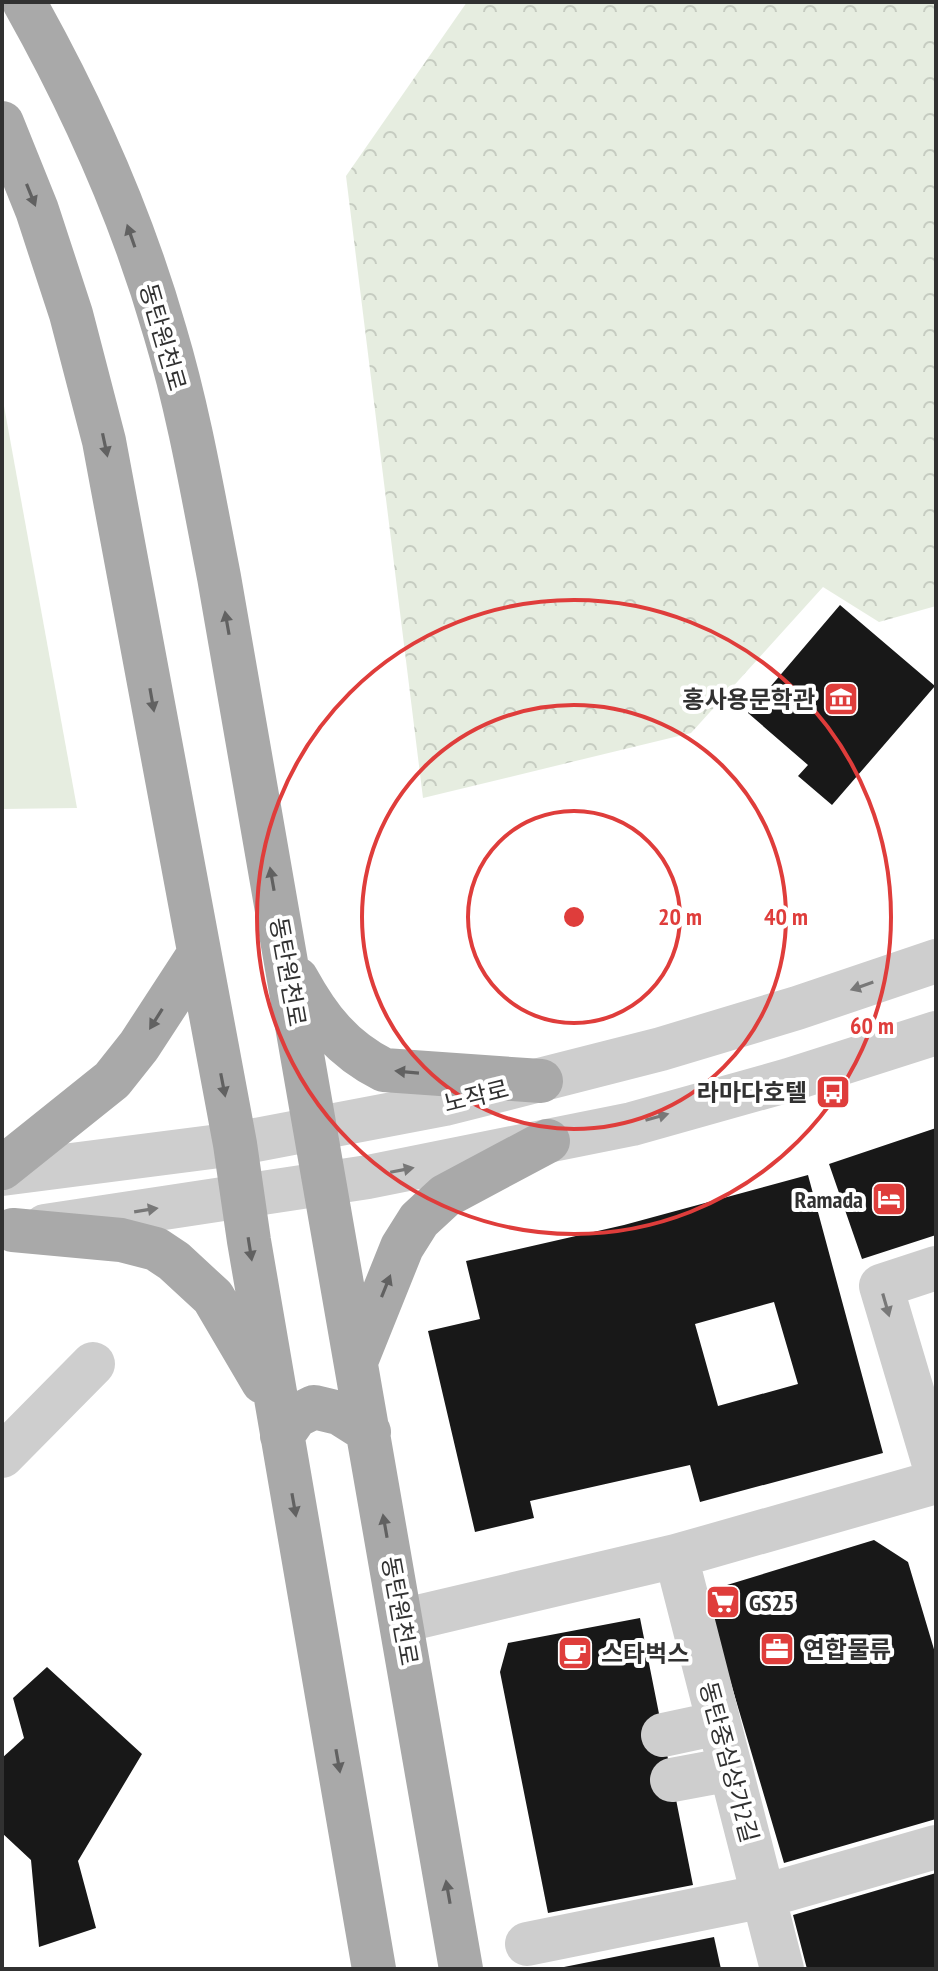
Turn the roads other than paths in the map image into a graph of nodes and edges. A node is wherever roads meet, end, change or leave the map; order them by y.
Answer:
1 (24, 2) edge
2 (2, 123) edge
3 (199, 954) junction
4 (285, 956) junction
5 (936, 961) edge
6 (936, 1033) edge
7 (558, 1077) junction
8 (314, 1130) junction
9 (568, 1137) junction
10 (235, 1144) junction
11 (2, 1168) edge
12 (2, 1174) edge
13 (325, 1183) junction
14 (242, 1196) junction
15 (8, 1231) edge
16 (936, 1268) edge
17 (357, 1359) junction
18 (93, 1364) dead end
19 (279, 1420) junction
20 (369, 1432) junction
21 (2, 1456) edge
22 (936, 1471) edge
23 (936, 1482) edge
24 (676, 1556) junction
25 (401, 1621) junction
26 (719, 1723) junction
27 (663, 1735) dead end
28 (731, 1769) junction
29 (672, 1780) dead end
30 (936, 1847) edge
31 (764, 1896) junction
32 (527, 1944) dead end
33 (374, 1969) edge
34 (461, 1969) edge
35 (782, 1969) edge

4 -> 1 main road, 동탄원천로
2 -> 3 main road
3 -> 10 main road
3 -> 11 main road
7 -> 4 main road
4 - 8 main road, 동탄원천로
5 -> 7 street, 노작로
9 -> 6 street
7 - 8 street, 노작로
7 - 9 street
8 - 10 street, 노작로
8 - 13 main road, 동탄원천로
13 -> 9 street
17 -> 9 main road
10 - 12 street, 노작로
10 - 14 main road
13 - 14 street
13 - 17 main road, 동탄원천로
15 -> 14 street
14 -> 19 main road
15 - 19 main road
16 -> 22 street
17 - 20 main road, 동탄원천로
18 - 21 street
19 - 20 main road
19 -> 33 main road
25 -> 20 main road, 동탄원천로
23 - 24 street
24 - 25 street
24 - 26 street, 동탄중심상가2길
34 -> 25 main road, 동탄원천로
26 - 27 street
26 - 28 street, 동탄중심상가2길
28 - 29 street
28 - 31 street, 동탄중심상가2길
30 - 31 street
31 - 32 street
31 - 35 street, 동탄중심상가2길

